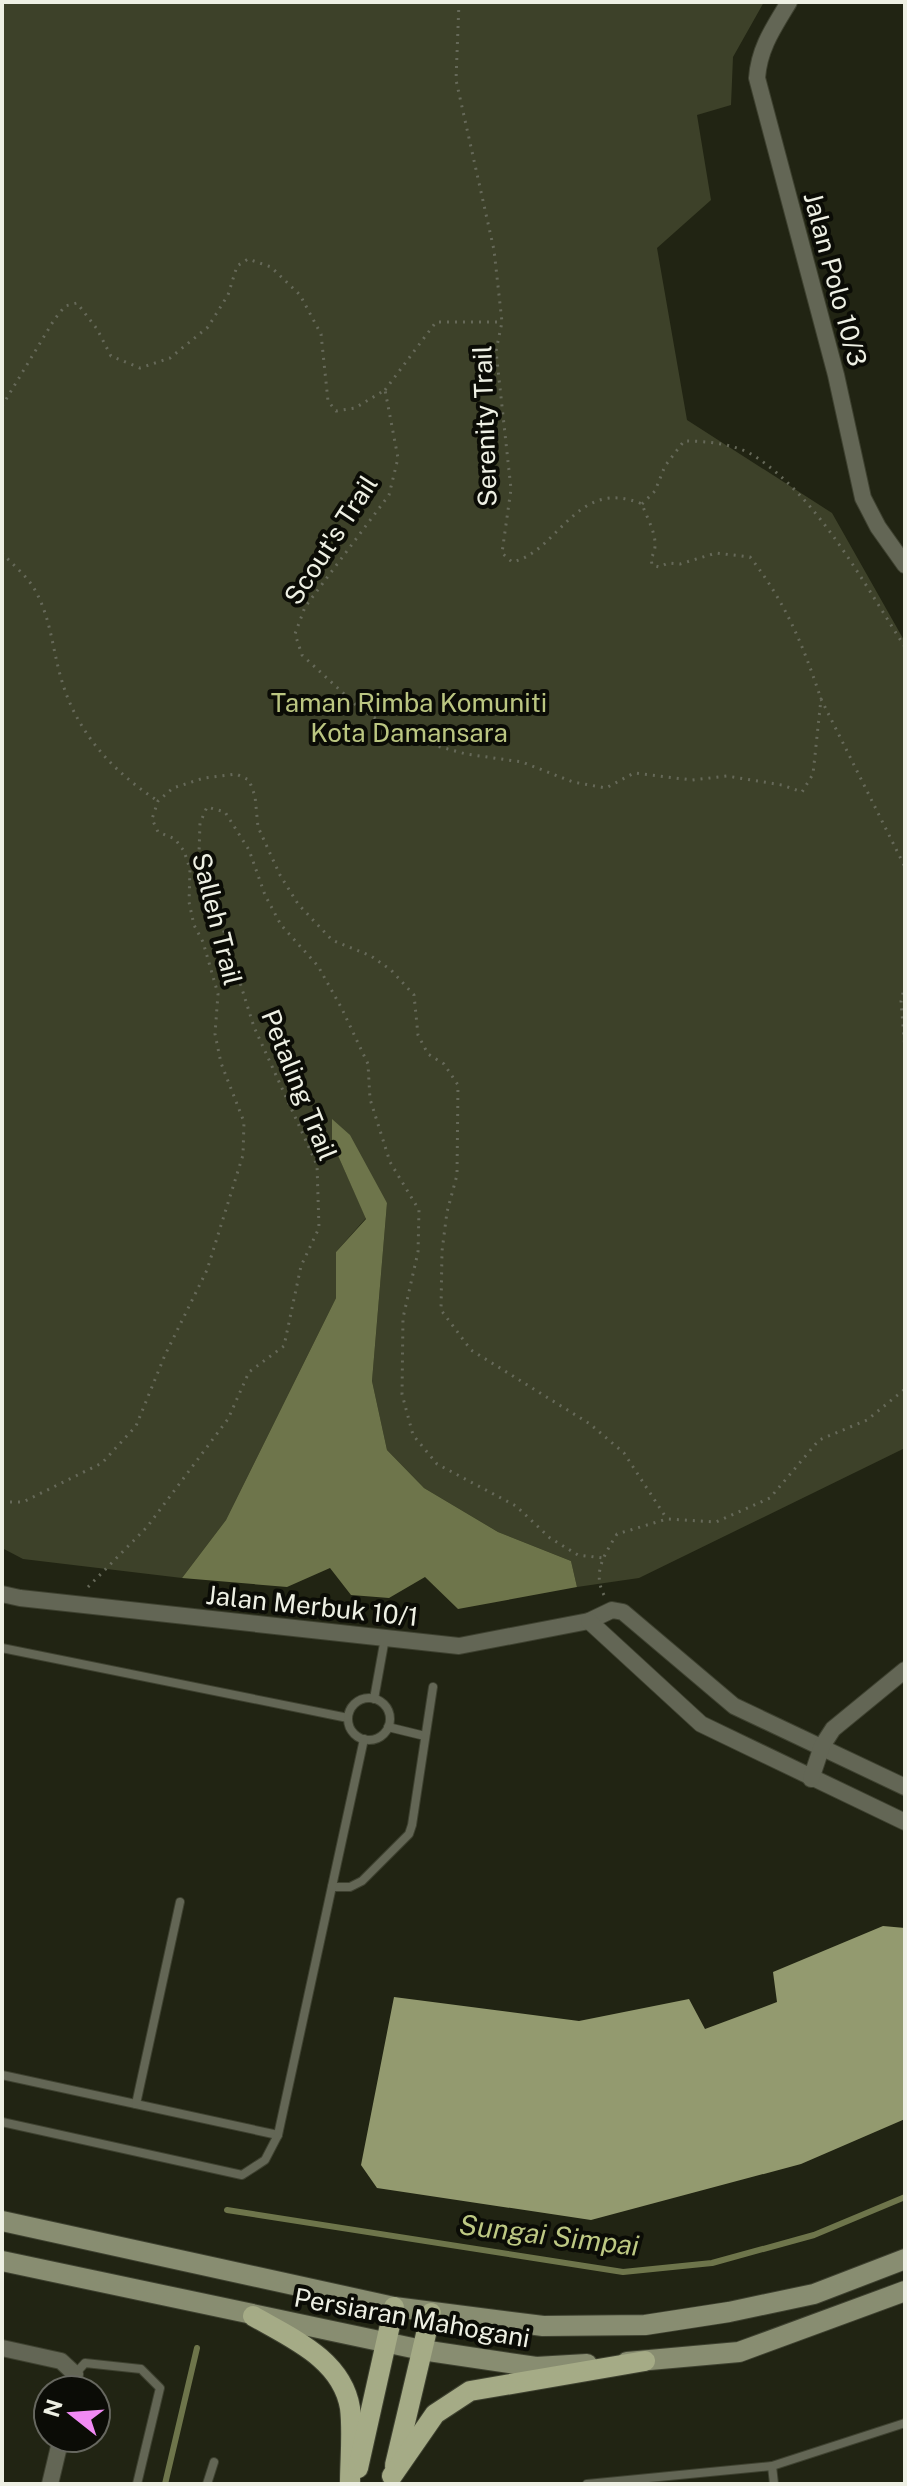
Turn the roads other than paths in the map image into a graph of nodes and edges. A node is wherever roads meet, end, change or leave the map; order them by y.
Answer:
1 (789, 2) edge
2 (905, 565) edge
3 (2, 1594) edge
4 (589, 1621) junction
5 (385, 1638) junction
6 (2, 1648) edge
7 (905, 1670) edge
8 (433, 1687) dead end
9 (374, 1699) junction
10 (348, 1718) junction
11 (388, 1727) junction
12 (425, 1736) junction
13 (364, 1739) junction
14 (822, 1746) junction
15 (811, 1779) junction
16 (905, 1787) edge
17 (905, 1822) edge
18 (332, 1887) junction
19 (180, 1902) dead end
20 (2, 2075) edge
21 (136, 2104) junction
22 (2, 2122) edge
23 (278, 2135) junction
24 (2, 2221) edge
25 (905, 2259) edge
26 (2, 2261) edge
27 (905, 2291) edge
28 (394, 2307) junction
29 (431, 2313) junction
30 (253, 2316) junction
31 (386, 2343) junction
32 (2, 2348) edge
33 (422, 2350) junction
34 (645, 2361) junction
35 (68, 2374) edge
36 (78, 2374) edge
37 (905, 2423) edge
38 (57, 2454) edge
39 (214, 2462) dead end
40 (772, 2466) junction
41 (391, 2480) edge
42 (50, 2484) edge
43 (137, 2484) edge
44 (207, 2484) edge
45 (352, 2484) edge
46 (587, 2484) edge
47 (774, 2484) edge

1 - 2 street, Jalan Polo 10/3
3 - 5 street, Jalan Merbuk 10/1
4 - 5 street, Jalan Merbuk 10/1
4 - 14 street, Jalan Merbuk 10/1
4 - 15 street
5 - 9 lane
6 - 10 lane
7 - 14 street
8 - 12 lane
9 - 10 lane
9 - 11 lane
10 - 13 lane
11 - 12 lane
11 - 13 lane
12 - 18 lane
13 - 18 lane
14 - 15 street
14 - 16 street
15 - 17 street
18 - 23 lane
19 - 21 lane
20 - 21 lane
21 - 23 lane
22 - 23 lane
24 - 28 main road, Persiaran Mahogani
25 - 29 main road, Persiaran Mahogani
26 - 30 main road, Persiaran Mahogani
27 - 34 main road, Persiaran Mahogani
28 - 29 main road, Persiaran Mahogani
28 - 31 main road
29 - 33 main road
30 - 31 main road, Persiaran Mahogani
30 - 45 main road
31 - 33 main road, Persiaran Mahogani
31 - 45 main road
32 - 35 street
33 - 34 main road, Persiaran Mahogani
33 - 41 main road
34 - 41 main road
36 - 43 lane
37 - 40 lane
38 - 42 street
39 - 44 lane
40 - 46 lane
40 - 47 lane

